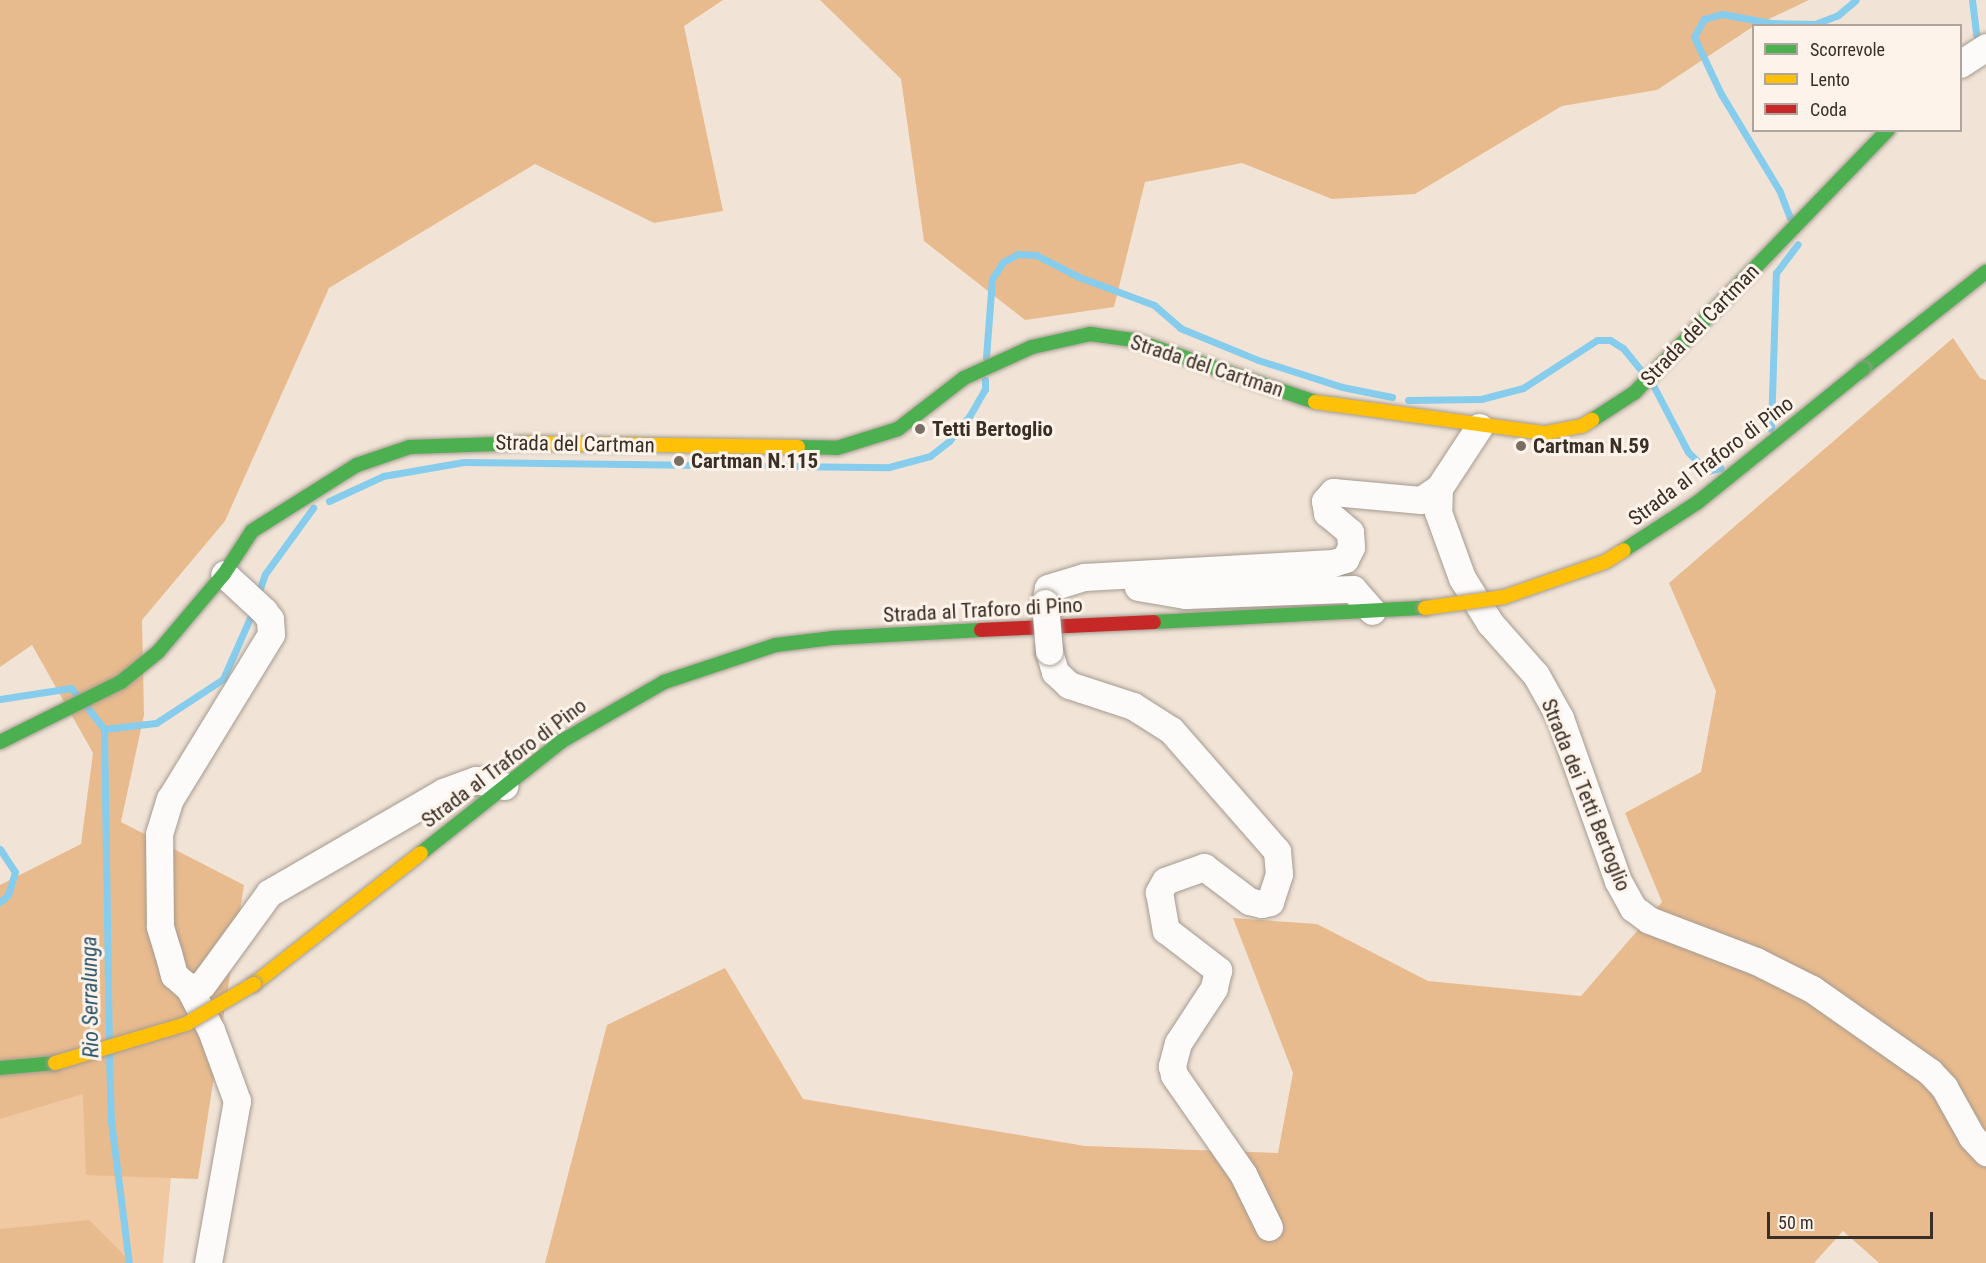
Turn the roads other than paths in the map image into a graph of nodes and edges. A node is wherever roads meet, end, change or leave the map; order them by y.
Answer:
1 (1886, 132) edge
2 (1986, 272) edge
3 (1479, 427) junction
4 (1439, 488) junction
5 (224, 574) junction
6 (1084, 577) junction
7 (1372, 611) junction
8 (0, 742) edge
9 (504, 786) junction
10 (189, 988) junction
11 (0, 1068) edge
12 (1986, 1152) edge
13 (1269, 1227) dead end
14 (208, 1263) edge

1 - 3 main road, Strada del Cartman
2 - 7 main road, Strada al Traforo di Pino, bridge
3 - 4 street
3 - 5 main road, Strada del Cartman
4 - 6 street
4 - 12 street, Strada dei Tetti Bertoglio
5 - 8 main road, Strada del Cartman
5 - 10 street
6 - 7 street
6 - 13 street, bridge
7 - 9 main road, Strada al Traforo di Pino
9 - 10 street
9 - 11 main road, Strada al Traforo di Pino, bridge
10 - 14 street

